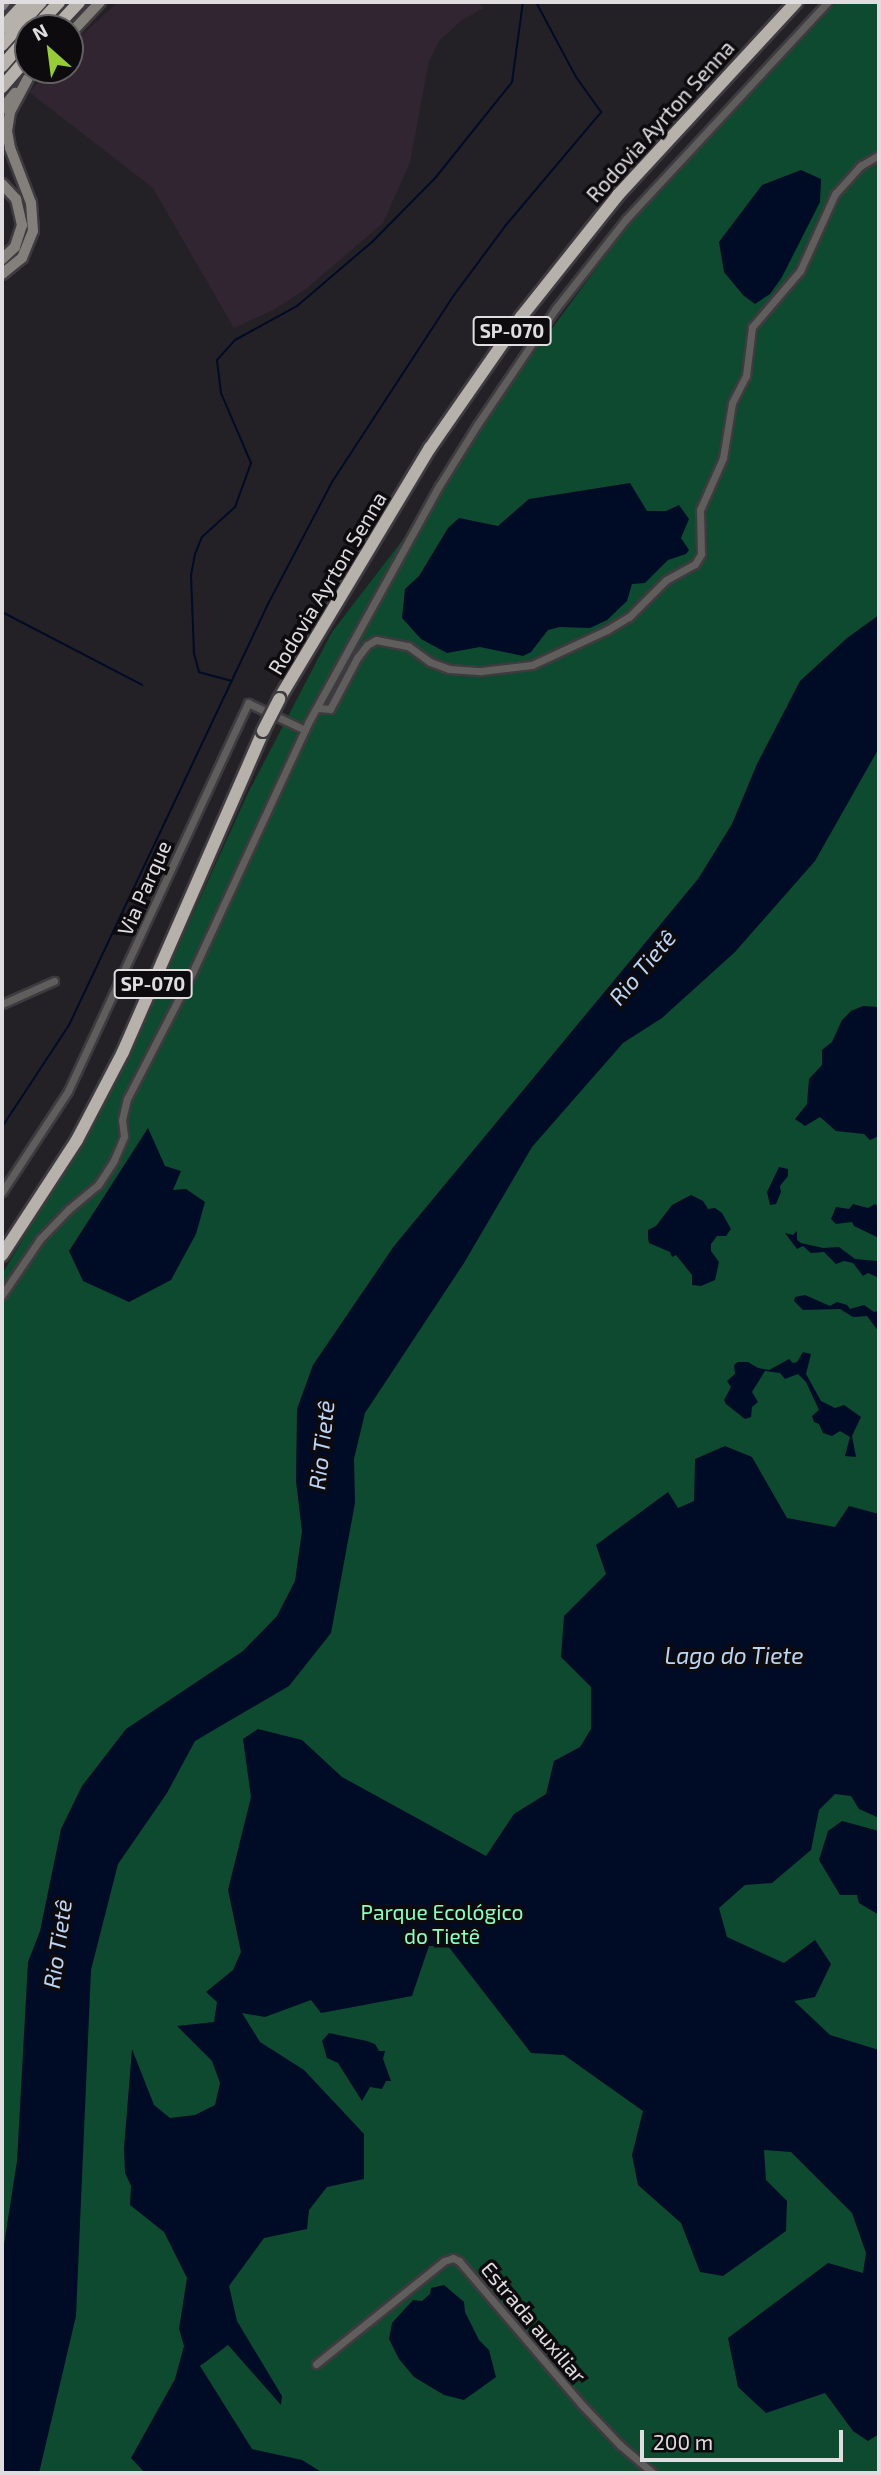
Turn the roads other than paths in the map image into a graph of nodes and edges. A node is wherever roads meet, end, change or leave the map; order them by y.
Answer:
1 (5, 2) edge
2 (26, 2) edge
3 (41, 2) edge
4 (100, 2) edge
5 (796, 2) edge
6 (828, 2) edge
7 (2, 6) edge
8 (84, 19) edge
9 (2, 28) edge
10 (2, 45) edge
11 (14, 52) edge
12 (2, 66) edge
13 (14, 73) edge
14 (23, 84) edge
15 (25, 84) edge
16 (2, 87) edge
17 (2, 109) edge
18 (879, 155) edge
19 (2, 184) edge
20 (2, 259) edge
21 (2, 274) edge
22 (318, 708) junction
23 (305, 730) junction
24 (54, 981) dead end
25 (2, 1004) edge
26 (2, 1192) edge
27 (2, 1255) edge
28 (2, 1296) edge
29 (316, 2364) dead end
30 (653, 2473) edge

1 - 7 main road
2 - 9 highway
3 - 10 highway
4 - 8 main road
5 - 27 highway, Rodovia Ayrton Senna / SP-070, bridge
6 - 22 street
11 - 12 highway
13 - 16 highway
14 - 17 main road
15 - 21 main road
18 - 22 street
19 - 20 main road
22 - 23 street
23 - 26 street, Via Parque
23 - 28 street
24 - 25 street
29 - 30 street, Estrada auxiliar

